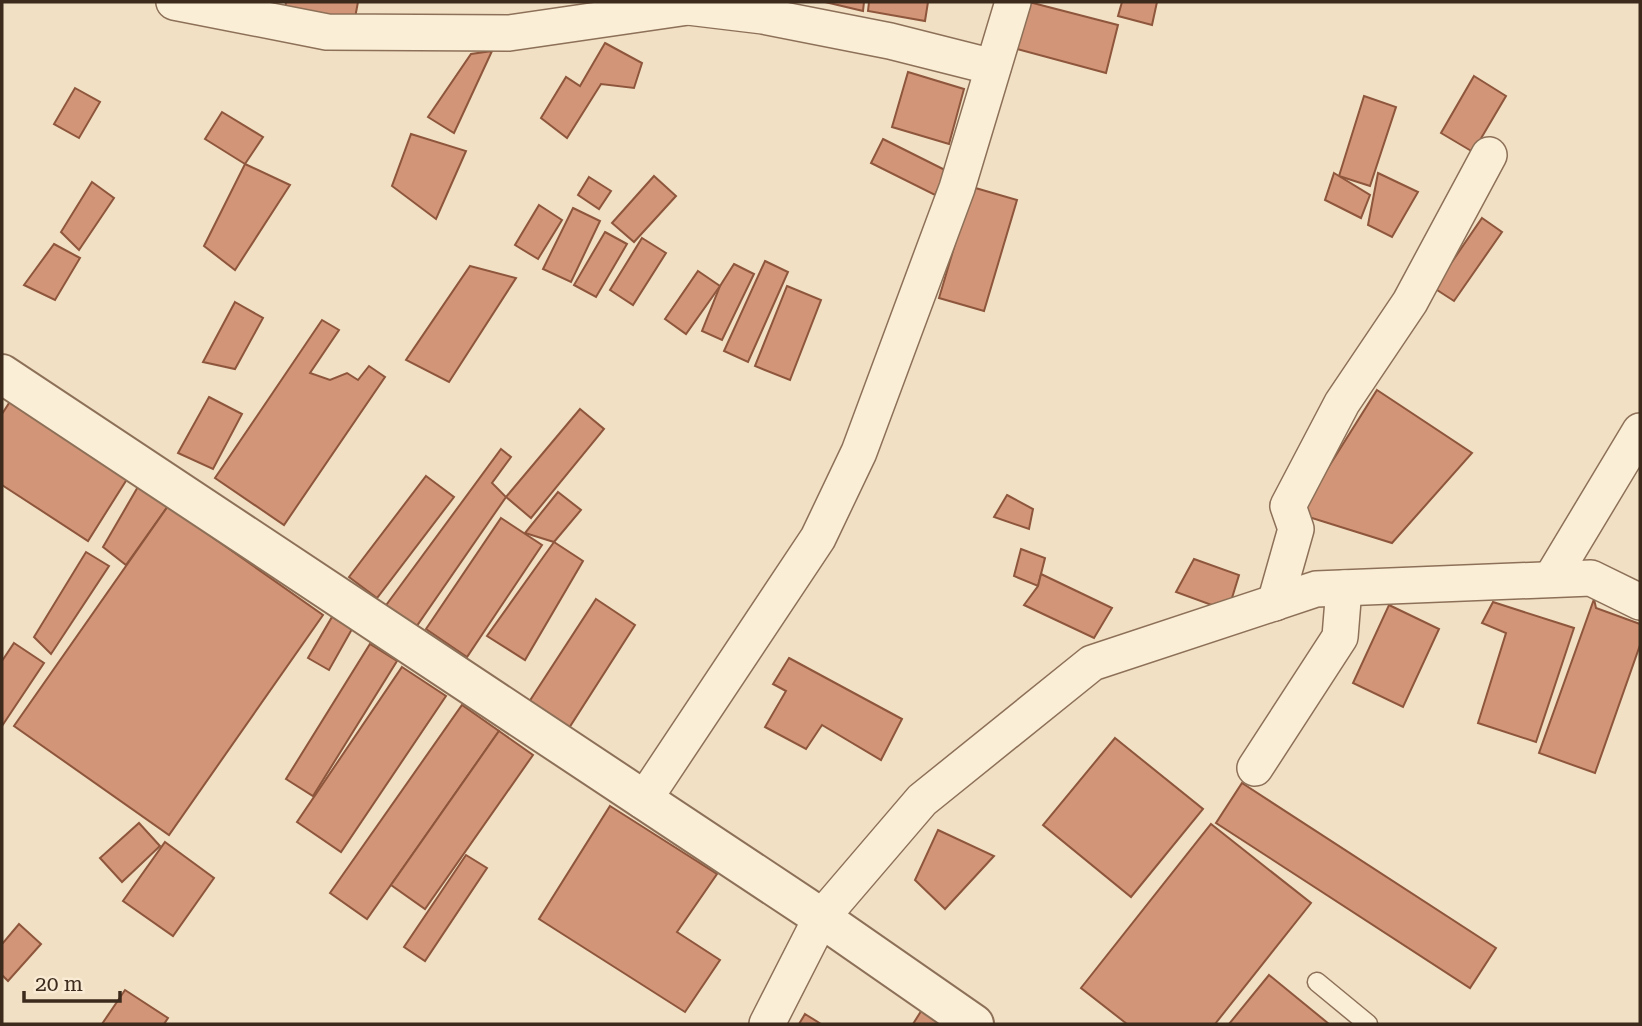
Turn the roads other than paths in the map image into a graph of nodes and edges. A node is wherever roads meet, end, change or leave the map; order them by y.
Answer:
1 (174, 2) edge
2 (1013, 2) edge
3 (692, 4) edge
4 (993, 67) junction
5 (1489, 155) dead end
6 (2, 374) edge
7 (1640, 432) edge
8 (1550, 579) junction
9 (1343, 588) junction
10 (1275, 603) junction
11 (1640, 603) edge
12 (1255, 768) dead end
13 (643, 800) junction
14 (821, 918) junction
15 (1317, 982) dead end
16 (767, 1024) edge
17 (974, 1024) edge
18 (1368, 1024) edge

1 - 3 street
2 - 4 street
3 - 4 street
4 - 13 street
5 - 10 street
6 - 13 street
7 - 8 street
8 - 9 street
8 - 11 street
9 - 10 street
9 - 12 street
10 - 14 street
13 - 14 street
14 - 16 street
14 - 17 street
15 - 18 lane

